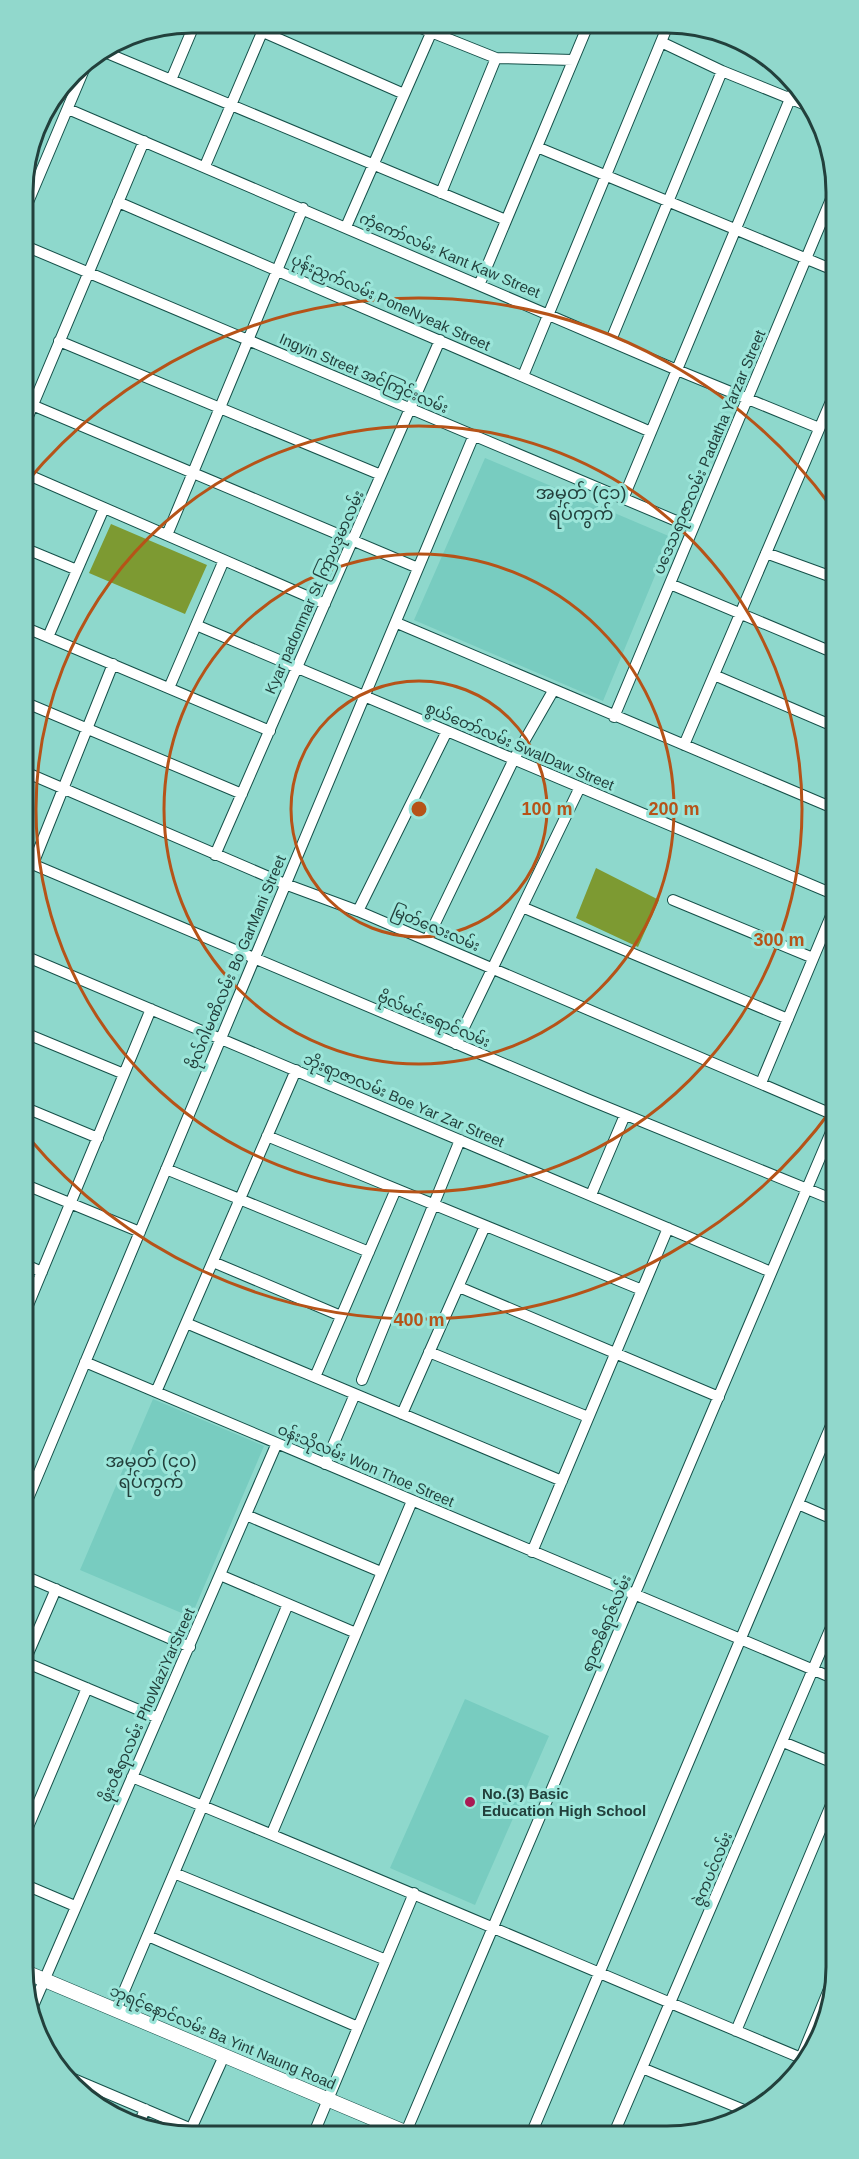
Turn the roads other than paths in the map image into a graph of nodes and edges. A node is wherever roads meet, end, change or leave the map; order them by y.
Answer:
1 (190, 33) edge
2 (261, 33) edge
3 (277, 33) edge
4 (431, 33) edge
5 (444, 33) edge
6 (585, 33) edge
7 (665, 33) edge
8 (661, 42) junction
9 (111, 55) edge
10 (496, 58) junction
11 (573, 60) junction
12 (722, 71) junction
13 (81, 77) edge
14 (171, 80) junction
15 (404, 94) junction
16 (792, 94) edge
17 (791, 98) junction
18 (797, 101) edge
19 (231, 105) junction
20 (68, 109) junction
21 (144, 141) junction
22 (537, 147) junction
23 (373, 165) junction
24 (205, 166) junction
25 (606, 176) junction
26 (33, 191) edge
27 (441, 193) junction
28 (668, 201) junction
29 (118, 202) junction
30 (303, 208) junction
31 (826, 211) edge
32 (506, 220) junction
33 (346, 227) junction
34 (736, 229) junction
35 (33, 249) edge
36 (806, 258) junction
37 (826, 267) edge
38 (277, 270) junction
39 (88, 273) junction
40 (480, 283) junction
41 (549, 313) junction
42 (248, 340) junction
43 (440, 340) junction
44 (611, 340) junction
45 (59, 341) junction
46 (677, 370) junction
47 (523, 376) junction
48 (748, 398) junction
49 (33, 403) edge
50 (33, 405) edge
51 (220, 408) junction
52 (410, 409) junction
53 (826, 412) edge
54 (819, 428) junction
55 (651, 432) junction
56 (474, 435) junction
57 (193, 473) junction
58 (381, 475) junction
59 (33, 477) edge
60 (623, 499) junction
61 (104, 508) junction
62 (693, 528) junction
63 (167, 535) junction
64 (352, 540) junction
65 (33, 552) edge
66 (766, 553) junction
67 (224, 560) junction
68 (418, 568) junction
69 (77, 570) junction
70 (826, 572) edge
71 (670, 584) junction
72 (325, 604) junction
73 (740, 614) junction
74 (396, 623) junction
75 (196, 625) junction
76 (33, 631) edge
77 (48, 637) junction
78 (826, 650) edge
79 (113, 664) junction
80 (297, 668) junction
81 (714, 675) junction
82 (169, 688) junction
83 (553, 691) junction
84 (364, 696) junction
85 (33, 706) edge
86 (614, 717) junction
87 (826, 723) edge
88 (87, 729) junction
89 (270, 731) junction
90 (447, 731) junction
91 (684, 746) junction
92 (514, 759) junction
93 (33, 776) edge
94 (580, 787) junction
95 (63, 789) junction
96 (242, 794) junction
97 (826, 805) edge
98 (33, 854) edge
99 (215, 855) junction
100 (33, 865) edge
101 (285, 885) junction
102 (826, 891) edge
103 (673, 900) dead end
104 (522, 908) junction
105 (358, 911) junction
106 (826, 927) edge
107 (427, 940) junction
108 (813, 958) junction
109 (33, 959) edge
110 (254, 959) junction
111 (492, 968) junction
112 (151, 1009) junction
113 (788, 1019) junction
114 (33, 1036) edge
115 (221, 1039) junction
116 (456, 1044) junction
117 (296, 1070) junction
118 (124, 1074) junction
119 (761, 1083) junction
120 (33, 1111) edge
121 (826, 1111) edge
122 (625, 1115) junction
123 (267, 1136) junction
124 (98, 1138) junction
125 (460, 1140) junction
126 (826, 1164) edge
127 (166, 1169) junction
128 (33, 1188) edge
129 (396, 1189) junction
130 (820, 1194) edge
131 (591, 1196) junction
132 (240, 1199) junction
133 (70, 1204) junction
134 (434, 1205) junction
135 (485, 1226) junction
136 (668, 1228) junction
137 (140, 1232) junction
138 (369, 1252) junction
139 (213, 1262) junction
140 (33, 1268) edge
141 (42, 1272) junction
142 (771, 1272) junction
143 (459, 1287) junction
144 (642, 1290) junction
145 (33, 1293) edge
146 (341, 1316) junction
147 (186, 1323) junction
148 (429, 1352) junction
149 (615, 1353) junction
150 (85, 1362) junction
151 (315, 1377) junction
152 (362, 1380) dead end
153 (156, 1392) junction
154 (355, 1394) junction
155 (719, 1397) junction
156 (402, 1414) junction
157 (588, 1417) junction
158 (826, 1436) edge
159 (277, 1443) junction
160 (325, 1464) junction
161 (562, 1481) junction
162 (33, 1487) edge
163 (412, 1500) junction
164 (798, 1504) junction
165 (246, 1515) junction
166 (826, 1516) edge
167 (532, 1551) junction
168 (381, 1572) junction
169 (220, 1575) junction
170 (33, 1579) edge
171 (56, 1589) junction
172 (634, 1595) junction
173 (288, 1604) junction
174 (356, 1633) junction
175 (826, 1638) edge
176 (742, 1640) junction
177 (33, 1642) edge
178 (190, 1647) junction
179 (33, 1666) edge
180 (812, 1669) junction
181 (826, 1675) edge
182 (87, 1688) junction
183 (158, 1718) junction
184 (783, 1743) junction
185 (826, 1760) edge
186 (132, 1777) junction
187 (203, 1806) junction
188 (33, 1815) edge
189 (826, 1817) edge
190 (272, 1833) junction
191 (174, 1873) junction
192 (33, 1888) edge
193 (414, 1893) junction
194 (75, 1906) junction
195 (494, 1927) junction
196 (148, 1936) junction
197 (386, 1960) junction
198 (597, 1974) junction
199 (33, 1975) edge
200 (44, 1980) junction
201 (36, 1999) edge
202 (671, 2001) junction
203 (116, 2010) junction
204 (358, 2027) junction
205 (736, 2031) junction
206 (224, 2056) junction
207 (798, 2057) edge
208 (642, 2068) junction
209 (82, 2082) edge
210 (86, 2084) joint
211 (328, 2100) junction
212 (740, 2108) edge
213 (145, 2109) junction
214 (142, 2118) edge
215 (183, 2126) edge
216 (198, 2126) edge
217 (318, 2126) edge
218 (391, 2126) edge
219 (409, 2126) edge
220 (534, 2126) edge
221 (617, 2126) edge

1 - 14 street
2 - 19 street
3 - 15 street
4 - 15 street
5 - 10 street
6 - 11 street
7 - 8 street
8 - 12 street
8 - 25 street
9 - 14 street
10 - 11 street
10 - 27 street
11 - 22 street
12 - 17 street
12 - 28 street
13 - 20 street
14 - 19 street
15 - 23 street
16 - 17 street
17 - 18 street
17 - 34 street
19 - 23 street
19 - 24 street
20 - 21 street, ကံ့ကော်လမ်း Kant Kaw Street
20 - 26 street
21 - 24 street, ကံ့ကော်လမ်း Kant Kaw Street
21 - 29 street
22 - 25 street
22 - 32 street
23 - 27 street
23 - 33 street
24 - 30 street, ကံ့ကော်လမ်း Kant Kaw Street
25 - 28 street
25 - 41 street
27 - 32 street
28 - 34 street
28 - 44 street
29 - 38 street, ပုန်းညှက်လမ်း PoneNyeak Street
29 - 39 street
30 - 33 street, ကံ့ကော်လမ်း Kant Kaw Street
30 - 38 street
31 - 36 street, ပဒေသရာဇာလမ်း Padatha Yarzar Street
32 - 40 street
33 - 40 street, ကံ့ကော်လမ်း Kant Kaw Street
34 - 36 street
34 - 46 street
35 - 39 street, Ingyin Street အင်ကြင်းလမ်း
36 - 37 street
36 - 48 street, ပဒေသရာဇာလမ်း Padatha Yarzar Street
38 - 42 street
38 - 43 street, ပုန်းညှက်လမ်း PoneNyeak Street
39 - 42 street, Ingyin Street အင်ကြင်းလမ်း
39 - 45 street
40 - 41 street, ကံ့ကော်လမ်း Kant Kaw Street
41 - 44 street, ကံ့ကော်လမ်း Kant Kaw Street
41 - 47 street
42 - 51 street
42 - 52 street, Ingyin Street အင်ကြင်းလမ်း
43 - 47 street, ပုန်းညှက်လမ်း PoneNyeak Street
43 - 52 street, Kyar padonmar St ကြာပဒုမာလမ်း
44 - 46 street, ကံ့ကော်လမ်း Kant Kaw Street
45 - 49 street
45 - 51 street
46 - 48 street, ကံ့ကော်လမ်း Kant Kaw Street
46 - 55 street
47 - 55 street, ပုန်းညှက်လမ်း PoneNyeak Street
48 - 54 street, ကံ့ကော်လမ်း Kant Kaw Street
48 - 62 street, ပဒေသရာဇာလမ်း Padatha Yarzar Street
50 - 57 street
51 - 57 street
51 - 58 street
52 - 56 street, Ingyin Street အင်ကြင်းလမ်း
52 - 58 street, Kyar padonmar St ကြာပဒုမာလမ်း
53 - 54 street
54 - 66 street
55 - 60 street
56 - 60 street, Ingyin Street အင်ကြင်းလမ်း
56 - 68 street, ဗိုလ်ဂါမဏိလမ်း Bo GarMani Street
57 - 63 street
57 - 64 street
58 - 64 street, Kyar padonmar St ကြာပဒုမာလမ်း
59 - 61 street
60 - 62 street, Ingyin Street အင်ကြင်းလမ်း
61 - 63 street
61 - 69 street
62 - 71 street, ပဒေသရာဇာလမ်း Padatha Yarzar Street
63 - 67 street
64 - 68 street
64 - 72 street, Kyar padonmar St ကြာပဒုမာလမ်း
65 - 69 street
66 - 70 street
66 - 73 street
67 - 72 street
67 - 75 street
68 - 74 street, ဗိုလ်ဂါမဏိလမ်း Bo GarMani Street
69 - 77 street
71 - 73 street
71 - 86 street, ပဒေသရာဇာလမ်း Padatha Yarzar Street
72 - 80 street, Kyar padonmar St ကြာပဒုမာလမ်း
73 - 78 street
73 - 81 street
74 - 83 street
74 - 84 street, ဗိုလ်ဂါမဏိလမ်း Bo GarMani Street
75 - 80 street, စွယ်တော်လမ်း SwalDaw Street
75 - 82 street
76 - 77 street
77 - 79 street
79 - 82 street
79 - 88 street
80 - 84 street, စွယ်တော်လမ်း SwalDaw Street
80 - 89 street, Kyar padonmar St ကြာပဒုမာလမ်း
81 - 87 street
81 - 91 street
82 - 89 street
83 - 86 street
83 - 92 street
84 - 90 street, စွယ်တော်လမ်း SwalDaw Street
84 - 101 street, ဗိုလ်ဂါမဏိလမ်း Bo GarMani Street
85 - 88 street
86 - 91 street
88 - 95 street
88 - 96 street
89 - 96 street, Kyar padonmar St ကြာပဒုမာလမ်း
90 - 92 street, စွယ်တော်လမ်း SwalDaw Street
90 - 105 street
91 - 97 street
92 - 94 street, စွယ်တော်လမ်း SwalDaw Street
92 - 107 street
93 - 95 street, မြတ်လေးလမ်း
94 - 102 street, စွယ်တော်လမ်း SwalDaw Street
94 - 104 street
95 - 98 street
95 - 99 street, မြတ်လေးလမ်း
96 - 99 street, Kyar padonmar St ကြာပဒုမာလမ်း
99 - 101 street, မြတ်လေးလမ်း
100 - 110 street, ဗိုလ်မင်းရောင်လမ်း
101 - 105 street, မြတ်လေးလမ်း
101 - 110 street, ဗိုလ်ဂါမဏိလမ်း Bo GarMani Street
103 - 108 street
104 - 111 street
104 - 113 street
105 - 107 street, မြတ်လေးလမ်း
106 - 108 street
107 - 111 street, မြတ်လေးလမ်း
108 - 113 street
109 - 112 street, ဘိုးရာဇာလမ်း Boe Yar Zar Street
110 - 115 street, ဗိုလ်ဂါမဏိလမ်း Bo GarMani Street
110 - 116 street, ဗိုလ်မင်းရောင်လမ်း
111 - 116 street
111 - 119 street, မြတ်လေးလမ်း
112 - 115 street, ဘိုးရာဇာလမ်း Boe Yar Zar Street
112 - 118 street
113 - 119 street
114 - 118 street
115 - 117 street, ဘိုးရာဇာလမ်း Boe Yar Zar Street
115 - 127 street, ဗိုလ်ဂါမဏိလမ်း Bo GarMani Street
116 - 122 street, ဗိုလ်မင်းရောင်လမ်း
117 - 123 street
117 - 125 street, ဘိုးရာဇာလမ်း Boe Yar Zar Street
118 - 124 street
119 - 121 street, မြတ်လေးလမ်း
120 - 124 street
122 - 130 street, ဗိုလ်မင်းရောင်လမ်း
122 - 131 street
123 - 129 street
123 - 132 street
124 - 133 street
125 - 131 street, ဘိုးရာဇာလမ်း Boe Yar Zar Street
125 - 134 street
126 - 130 street, ရာဇာဓိရာဇ်လမ်း
127 - 132 street
127 - 137 street, ဗိုလ်ဂါမဏိလမ်း Bo GarMani Street
128 - 133 street
129 - 134 street
129 - 138 street
130 - 142 street, ရာဇာဓိရာဇ်လမ်း
131 - 136 street, ဘိုးရာဇာလမ်း Boe Yar Zar Street
132 - 138 street
132 - 139 street
133 - 137 street
133 - 141 street
134 - 135 street
134 - 152 street
135 - 143 street
135 - 144 street
136 - 142 street, ဘိုးရာဇာလမ်း Boe Yar Zar Street
136 - 144 street
137 - 150 street, ဗိုလ်ဂါမဏိလမ်း Bo GarMani Street
138 - 146 street
139 - 146 street
139 - 147 street
140 - 141 street
141 - 145 street
142 - 155 street, ရာဇာဓိရာဇ်လမ်း
143 - 148 street
143 - 149 street
144 - 149 street
146 - 151 street
147 - 151 street
147 - 153 street
148 - 156 street
148 - 157 street
149 - 155 street
149 - 157 street
150 - 153 street, ဝန်းသိုလမ်း Won Thoe Street
150 - 162 street, ဗိုလ်ဂါမဏိလမ်း Bo GarMani Street
151 - 154 street
153 - 159 street, ဝန်းသိုလမ်း Won Thoe Street
154 - 156 street
154 - 160 street
155 - 172 street, ရာဇာဓိရာဇ်လမ်း
156 - 161 street
157 - 161 street
158 - 164 street
159 - 160 street, ဝန်းသိုလမ်း Won Thoe Street
159 - 165 street, ဖိုးဝဇီရာလမ်း PhoWaziYarStreet
160 - 163 street, ဝန်းသိုလမ်း Won Thoe Street
161 - 167 street
163 - 167 street, ဝန်းသိုလမ်း Won Thoe Street
163 - 168 street
164 - 166 street
164 - 176 street
165 - 168 street
165 - 169 street, ဖိုးဝဇီရာလမ်း PhoWaziYarStreet
167 - 172 street, ဝန်းသိုလမ်း Won Thoe Street
168 - 174 street
169 - 173 street
169 - 178 street, ဖိုးဝဇီရာလမ်း PhoWaziYarStreet
170 - 171 street
171 - 177 street
171 - 178 street
172 - 176 street, ဝန်းသိုလမ်း Won Thoe Street
172 - 195 street, ရာဇာဓိရာဇ်လမ်း
173 - 174 street
173 - 187 street
174 - 190 street
175 - 180 street, ဇွဲကပင်လမ်း
176 - 180 street, ဝန်းသိုလမ်း Won Thoe Street
176 - 198 street
178 - 183 street, ဖိုးဝဇီရာလမ်း PhoWaziYarStreet
179 - 182 street
180 - 181 street, ဝန်းသိုလမ်း Won Thoe Street
180 - 184 street, ဇွဲကပင်လမ်း
182 - 183 street
182 - 188 street
183 - 186 street, ဖိုးဝဇီရာလမ်း PhoWaziYarStreet
184 - 185 street
184 - 202 street, ဇွဲကပင်လမ်း
186 - 187 street
186 - 194 street, ဖိုးဝဇီရာလမ်း PhoWaziYarStreet
187 - 190 street
187 - 191 street
189 - 205 street
190 - 193 street
191 - 196 street
191 - 197 street
192 - 194 street
193 - 195 street
193 - 197 street
194 - 200 street, ဖိုးဝဇီရာလမ်း PhoWaziYarStreet
195 - 198 street
195 - 219 street, ရာဇာဓိရာဇ်လမ်း
196 - 203 street
196 - 204 street
197 - 204 street
198 - 202 street
198 - 220 street
199 - 200 main road, ဘုရင့်နောင်လမ်း Ba Yint Naung Road
200 - 201 street, ဖိုးဝဇီရာလမ်း PhoWaziYarStreet
200 - 203 main road, ဘုရင့်နောင်လမ်း Ba Yint Naung Road
202 - 205 street
202 - 208 street, ဇွဲကပင်လမ်း
203 - 206 main road, ဘုရင့်နောင်လမ်း Ba Yint Naung Road
204 - 211 street
205 - 207 street
206 - 211 main road, ဘုရင့်နောင်လမ်း Ba Yint Naung Road
206 - 216 street
208 - 212 street
208 - 221 street, ဇွဲကပင်လမ်း
209 - 210 street
210 - 213 street
211 - 217 street
211 - 218 main road, ဘုရင့်နောင်လမ်း Ba Yint Naung Road
213 - 214 street
213 - 215 street

